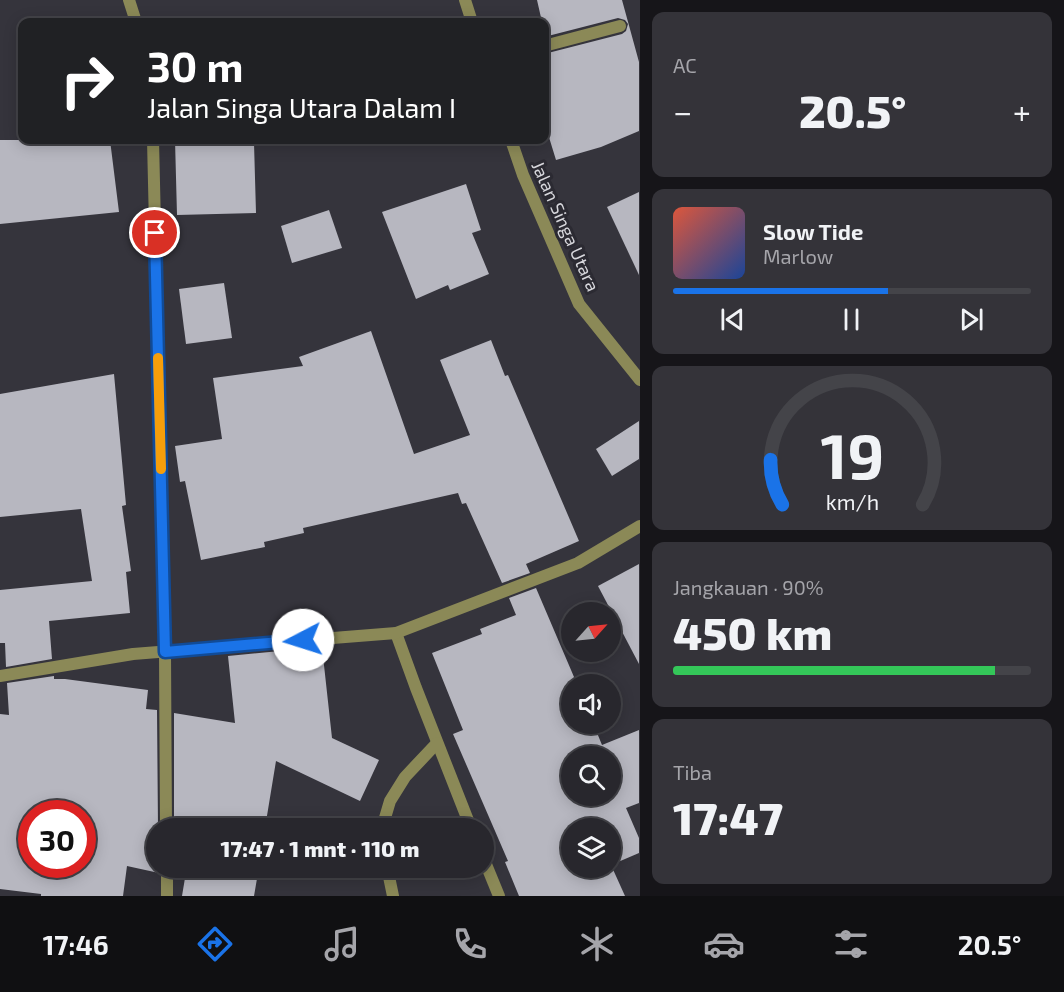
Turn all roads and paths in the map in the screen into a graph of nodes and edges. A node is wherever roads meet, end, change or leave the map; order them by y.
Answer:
1 (129, 0) edge
2 (465, 0) edge
3 (135, 18) edge
4 (471, 18) edge
5 (620, 26) dead end
6 (549, 45) edge
7 (153, 144) edge
8 (512, 144) edge
9 (639, 380) edge
10 (639, 526) edge
11 (396, 633) junction
12 (165, 652) junction
13 (0, 676) edge
14 (437, 743) junction
15 (166, 818) edge
16 (385, 818) edge
17 (467, 818) edge
18 (167, 878) edge
19 (389, 878) edge
20 (492, 878) edge
21 (167, 896) edge
22 (393, 896) edge
23 (499, 896) edge

1 - 3 street
2 - 4 street
5 - 6 street
7 - 12 street
8 - 9 street, Jalan Singa Utara
10 - 11 street
11 - 12 street
11 - 14 street
12 - 13 street
12 - 15 street
14 - 16 street
14 - 17 street
18 - 21 street
19 - 22 street
20 - 23 street

